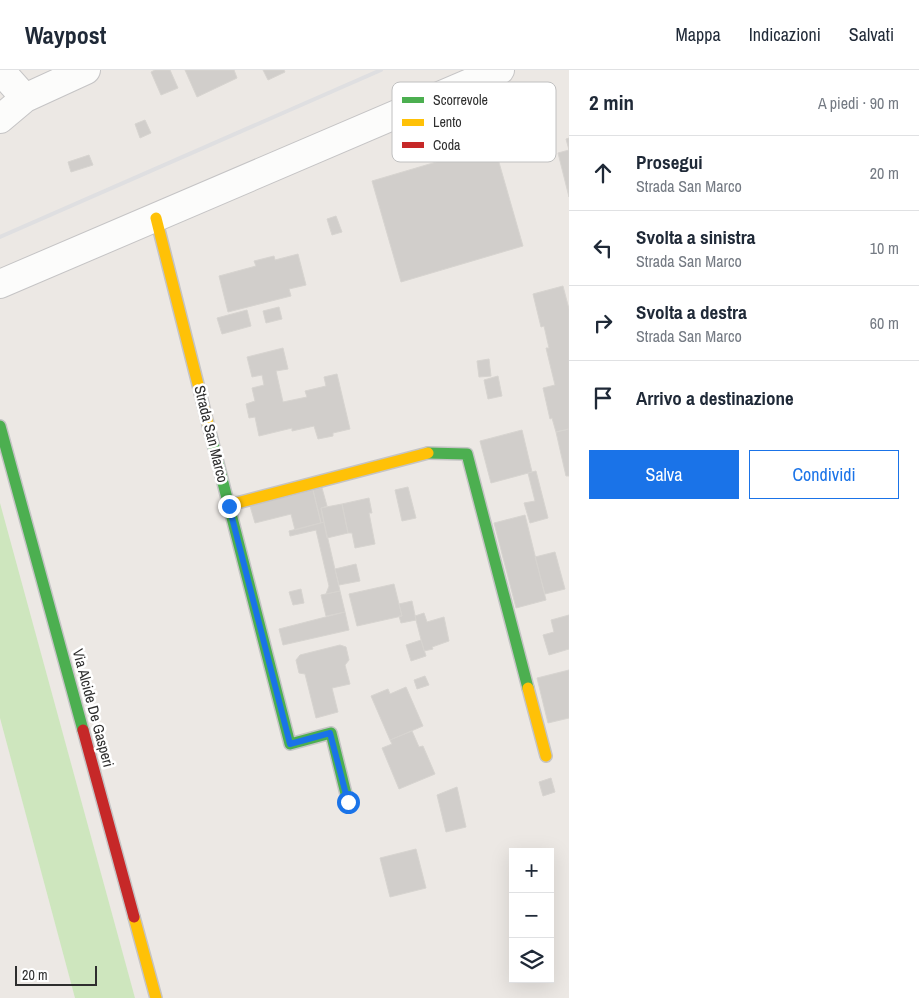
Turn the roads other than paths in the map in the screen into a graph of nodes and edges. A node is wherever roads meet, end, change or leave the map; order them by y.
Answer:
1 (0, 70) edge
2 (86, 70) edge
3 (500, 70) edge
4 (472, 82) edge
5 (25, 98) junction
6 (392, 116) edge
7 (0, 119) edge
8 (156, 218) junction
9 (0, 284) edge
10 (0, 426) edge
11 (229, 506) junction
12 (546, 756) dead end
13 (348, 802) dead end
14 (156, 998) edge

1 - 5 street
2 - 5 street
3 - 4 street
5 - 7 street
6 - 8 street
8 - 9 street
8 - 11 street, Strada San Marco
10 - 14 street, Via Alcide De Gasperi
11 - 12 street
11 - 13 street, Strada San Marco

